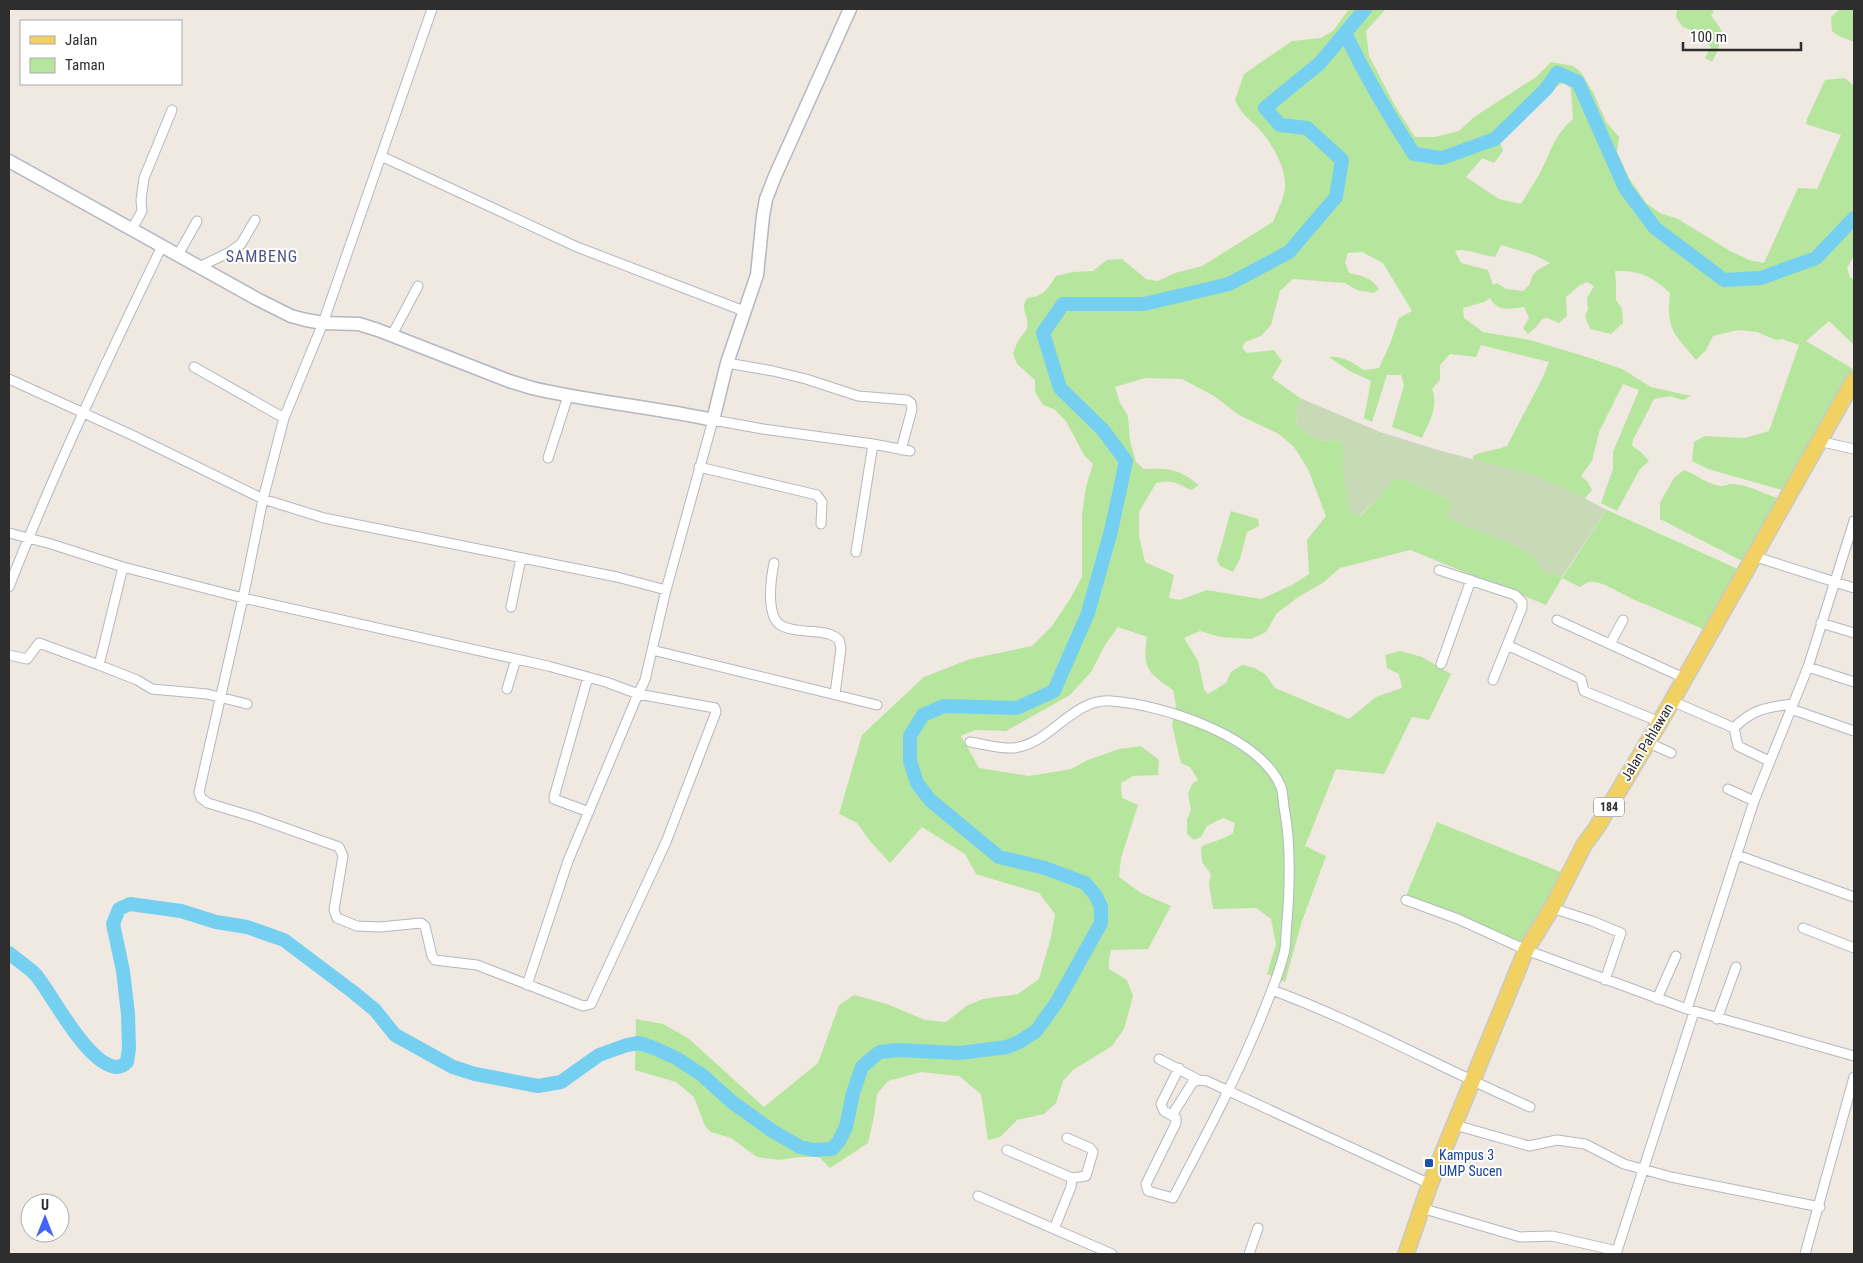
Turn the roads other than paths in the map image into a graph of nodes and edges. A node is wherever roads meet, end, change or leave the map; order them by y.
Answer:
1 (432, 9) edge
2 (850, 9) edge
3 (172, 110) dead end
4 (381, 156) junction
5 (9, 161) edge
6 (255, 220) dead end
7 (197, 221) dead end
8 (132, 229) junction
9 (162, 246) junction
10 (178, 255) junction
11 (199, 267) junction
12 (418, 286) dead end
13 (744, 311) junction
14 (323, 323) junction
15 (392, 335) junction
16 (727, 363) junction
17 (194, 367) dead end
18 (9, 379) edge
19 (1854, 380) edge
20 (568, 396) junction
21 (82, 412) junction
22 (284, 418) junction
23 (713, 420) junction
24 (1818, 441) junction
25 (873, 444) junction
26 (1854, 449) edge
27 (548, 458) dead end
28 (700, 468) junction
29 (263, 499) junction
30 (1854, 521) edge
31 (821, 524) dead end
32 (9, 533) edge
33 (28, 539) junction
34 (856, 552) dead end
35 (1753, 556) junction
36 (521, 558) junction
37 (774, 563) dead end
38 (123, 567) junction
39 (1439, 570) dead end
40 (1471, 580) junction
41 (1834, 583) junction
42 (9, 587) edge
43 (1854, 588) edge
44 (666, 590) junction
45 (243, 598) junction
46 (511, 607) dead end
47 (1557, 620) dead end
48 (1622, 620) dead end
49 (1821, 624) junction
50 (1854, 632) edge
51 (1610, 644) junction
52 (1507, 645) junction
53 (652, 650) junction
54 (9, 655) edge
55 (516, 658) junction
56 (1440, 664) dead end
57 (99, 665) junction
58 (1808, 667) junction
59 (588, 677) junction
60 (1684, 678) junction
61 (1493, 680) dead end
62 (1854, 682) edge
63 (507, 689) dead end
64 (638, 694) junction
65 (835, 694) junction
66 (221, 696) junction
67 (1672, 701) junction
68 (247, 704) dead end
69 (876, 705) dead end
70 (1792, 706) junction
71 (1660, 722) junction
72 (1734, 728) junction
73 (1854, 731) edge
74 (970, 742) dead end
75 (1647, 742) junction
76 (1671, 753) dead end
77 (1769, 761) junction
78 (1728, 789) dead end
79 (1754, 801) junction
80 (589, 812) junction
81 (1737, 855) junction
82 (1854, 897) edge
83 (1406, 900) dead end
84 (1552, 908) junction
85 (1803, 928) dead end
86 (1854, 948) edge
87 (1526, 950) junction
88 (1676, 956) dead end
89 (1736, 967) dead end
90 (1605, 980) junction
91 (527, 985) junction
92 (1272, 990) junction
93 (1657, 999) junction
94 (1690, 1011) junction
95 (1717, 1019) junction
96 (1854, 1056) edge
97 (1159, 1059) dead end
98 (1179, 1068) junction
99 (1854, 1078) edge
100 (1199, 1080) junction
101 (1473, 1082) junction
102 (1228, 1090) junction
103 (1530, 1107) dead end
104 (1172, 1115) junction
105 (1455, 1125) junction
106 (1067, 1138) dead end
107 (1007, 1150) dead end
108 (1642, 1170) junction
109 (1072, 1178) junction
110 (1430, 1184) junction
111 (978, 1196) dead end
112 (1820, 1207) junction
113 (1421, 1208) junction
114 (1258, 1228) dead end
115 (1054, 1229) junction
116 (1616, 1253) edge
117 (1112, 1254) edge
118 (1249, 1254) edge
119 (1406, 1254) edge
120 (1805, 1254) edge

1 - 4 street
2 - 13 street
3 - 8 street
4 - 13 street
4 - 14 street
5 - 8 street
6 - 11 street
7 - 10 street
8 - 9 street
9 - 10 street
9 - 21 street
10 - 11 street
11 - 14 street
12 - 15 street
13 - 16 street
14 - 15 street
14 - 22 street
15 - 20 street
16 - 23 street
16 - 25 street
17 - 22 street
18 - 21 street
19 - 24 main road, Jalan Pahlawan / 184
20 - 23 street
20 - 27 street
21 - 29 street
21 - 33 street
22 - 29 street
23 - 25 street
23 - 28 street
24 - 26 street
24 - 35 main road, Jalan Pahlawan / 184
25 - 34 street
28 - 31 street
28 - 44 street
29 - 36 street
29 - 45 street
30 - 41 street
32 - 33 street
33 - 38 street
33 - 42 street
35 - 41 street
35 - 60 main road, Jalan Pahlawan / 184
36 - 44 street
36 - 46 street
37 - 65 street
38 - 45 street
38 - 57 street
39 - 40 street
40 - 52 street
40 - 56 street
41 - 43 street
41 - 49 street
44 - 53 street
45 - 55 street
45 - 66 street
47 - 51 street
48 - 51 street
49 - 50 street
49 - 58 street
51 - 60 street
52 - 61 street
52 - 71 street
53 - 64 street
53 - 65 street
54 - 57 street
55 - 59 street
55 - 63 street
57 - 66 street
58 - 62 street
58 - 70 street
59 - 64 street
59 - 80 street
60 - 67 main road, Jalan Pahlawan / 184
64 - 80 street
64 - 91 street
65 - 69 street
66 - 68 street
66 - 91 street
67 - 71 main road, Jalan Pahlawan / 184
67 - 72 street
70 - 72 street
70 - 73 street
70 - 77 street
71 - 75 main road, Jalan Pahlawan / 184
72 - 77 street
74 - 92 street
75 - 76 street
75 - 84 main road, Jalan Pahlawan / 184
77 - 79 street
78 - 79 street
79 - 81 street
80 - 91 street
81 - 82 street
81 - 94 street
83 - 87 street
84 - 87 main road, Jalan Pahlawan / 184
84 - 90 street
85 - 86 street
87 - 90 street
87 - 101 main road, Jalan Pahlawan / 184
88 - 93 street
89 - 95 street
90 - 93 street
92 - 101 street
92 - 102 street
93 - 94 street
94 - 95 street
94 - 108 street
95 - 96 street
97 - 98 street
98 - 100 street
98 - 104 street
99 - 112 street
100 - 102 street
100 - 104 street
101 - 103 street
101 - 105 main road, Jalan Pahlawan / 184
102 - 104 street
102 - 110 street
105 - 108 street
105 - 110 main road, Jalan Pahlawan / 184
106 - 109 street
107 - 109 street
108 - 112 street
108 - 116 street
109 - 115 street
110 - 113 main road, Jalan Pahlawan / 184
111 - 115 street
112 - 120 street
113 - 116 street
113 - 119 main road, Jalan Pahlawan / 184
114 - 118 street
115 - 117 street

